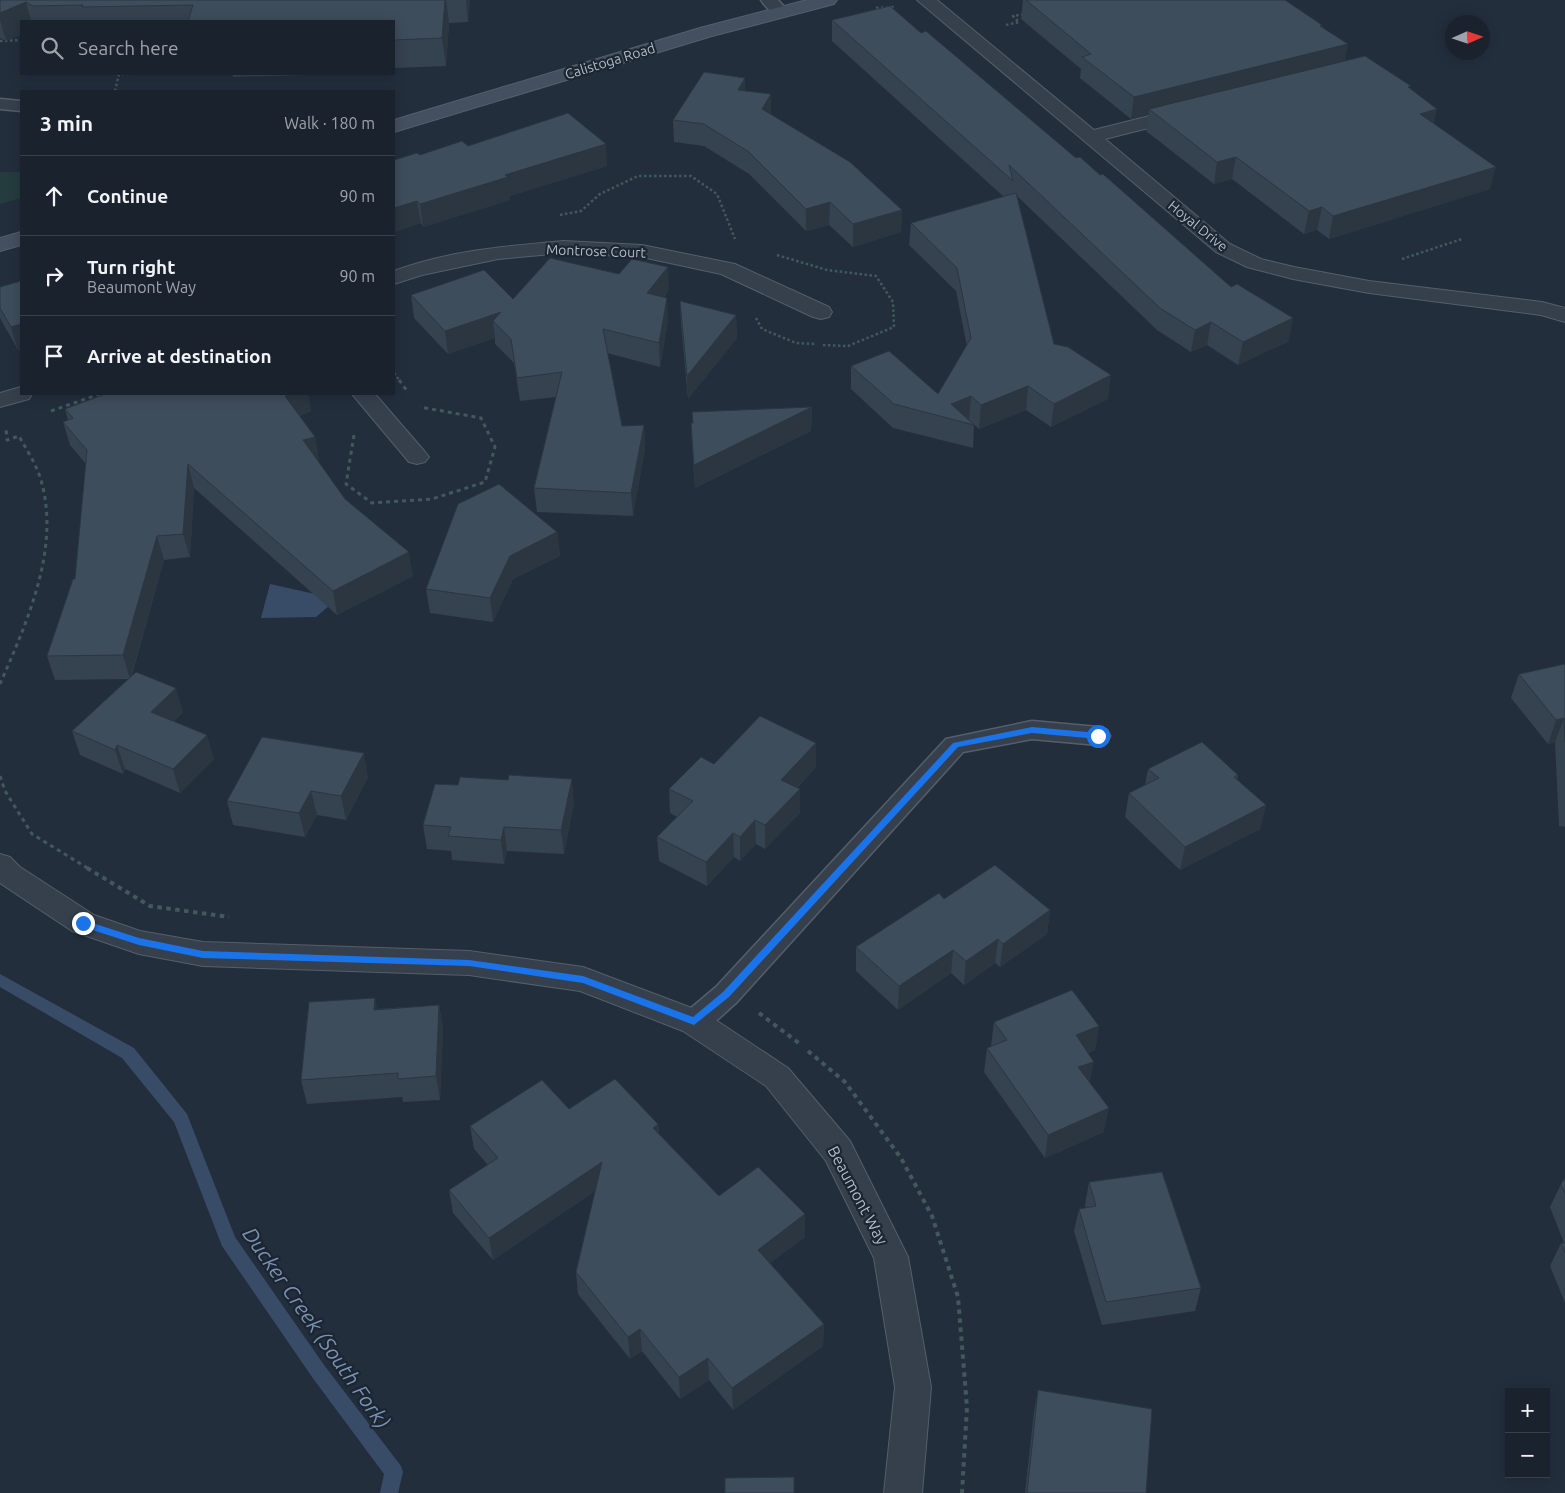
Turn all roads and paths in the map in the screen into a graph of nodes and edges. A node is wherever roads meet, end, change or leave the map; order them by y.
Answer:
1 (828, 0) edge
2 (926, 0) edge
3 (775, 6) edge
4 (1030, 13) edge
5 (999, 26) dead end
6 (20, 40) edge
7 (0, 41) edge
8 (119, 75) edge
9 (115, 90) edge
10 (0, 104) edge
11 (20, 106) edge
12 (1203, 109) edge
13 (395, 126) edge
14 (1091, 137) junction
15 (20, 238) edge
16 (1462, 239) dead end
17 (0, 244) edge
18 (1400, 260) dead end
19 (395, 278) edge
20 (821, 312) dead end
21 (1565, 315) edge
22 (20, 394) edge
23 (97, 395) edge
24 (364, 395) edge
25 (0, 400) edge
26 (50, 411) dead end
27 (9, 423) dead end
28 (417, 457) dead end
29 (0, 684) edge
30 (1098, 736) dead end
31 (0, 776) edge
32 (0, 865) edge
33 (234, 917) dead end
34 (694, 1022) junction
35 (904, 1493) edge

1 - 3 main road, Calistoga Road
2 - 14 street, Hoyal Drive
3 - 13 main road, Calistoga Road
4 - 5 path
6 - 7 path
8 - 9 path
10 - 11 lane
12 - 14 street
14 - 21 street, Hoyal Drive
15 - 17 main road
16 - 18 path
19 - 20 street, Montrose Court
22 - 25 street
23 - 26 path
24 - 28 street
27 - 29 path
30 - 34 lane
31 - 33 path
32 - 34 street, Beaumont Way
34 - 35 street, Beaumont Way

